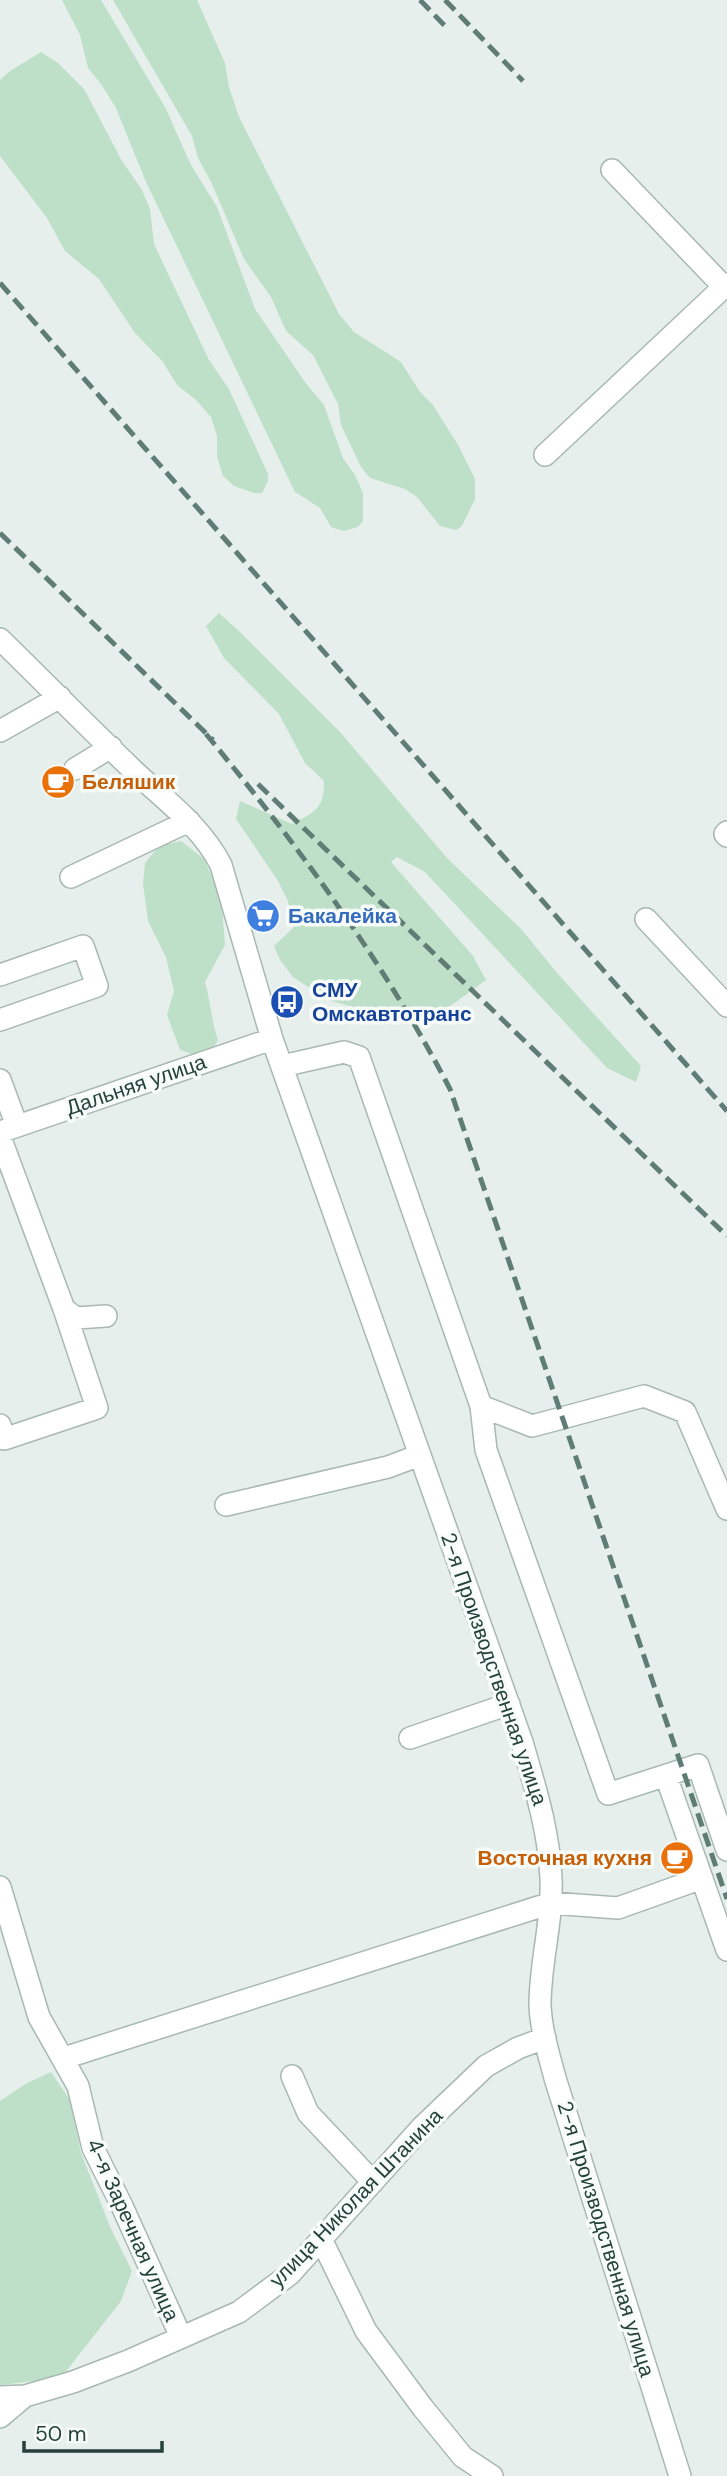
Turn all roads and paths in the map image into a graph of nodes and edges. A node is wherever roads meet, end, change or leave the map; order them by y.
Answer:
1 (612, 170) dead end
2 (726, 285) edge
3 (545, 455) dead end
4 (0, 639) edge
5 (60, 698) junction
6 (0, 731) edge
7 (111, 747) junction
8 (75, 769) dead end
9 (189, 821) junction
10 (71, 877) dead end
11 (646, 919) dead end
12 (0, 975) edge
13 (727, 1006) edge
14 (0, 1020) edge
15 (272, 1039) junction
16 (282, 1066) junction
17 (0, 1080) edge
18 (6, 1132) edge
19 (64, 1309) junction
20 (106, 1316) dead end
21 (481, 1406) junction
22 (0, 1425) edge
23 (421, 1455) junction
24 (226, 1505) dead end
25 (727, 1509) edge
26 (509, 1704) junction
27 (410, 1738) dead end
28 (666, 1776) junction
29 (727, 1850) edge
30 (702, 1878) junction
31 (0, 1887) edge
32 (551, 1903) junction
33 (727, 1950) edge
34 (545, 2038) junction
35 (64, 2058) junction
36 (292, 2076) dead end
37 (373, 2182) junction
38 (321, 2239) junction
39 (181, 2337) junction
40 (25, 2396) junction
41 (0, 2397) edge
42 (0, 2417) edge
43 (492, 2476) edge
44 (680, 2476) edge

1 - 2 street
2 - 3 street
4 - 5 street, 2-я Производственная улица
5 - 6 street
5 - 7 street, 2-я Производственная улица
7 - 8 street
7 - 9 street, 2-я Производственная улица
9 - 10 street
9 - 15 street, 2-я Производственная улица
11 - 13 street
12 - 14 street
15 - 16 street, 2-я Производственная улица
15 - 18 street, Дальняя улица
16 - 21 street
16 - 23 street, 2-я Производственная улица
17 - 18 street
18 - 19 street
19 - 20 street
19 - 22 street
21 - 25 street
21 - 28 street
23 - 24 street
23 - 26 street, 2-я Производственная улица
26 - 27 street
26 - 32 street, 2-я Производственная улица
28 - 29 street
28 - 30 street
30 - 32 street
30 - 33 street
31 - 35 street, 4-я Заречная улица
32 - 34 street, 2-я Производственная улица
32 - 35 street
34 - 37 street, улица Николая Штанина
34 - 44 street, 2-я Производственная улица
35 - 39 street, 4-я Заречная улица
36 - 37 street
37 - 38 street, улица Николая Штанина
38 - 39 street, улица Николая Штанина
38 - 43 street
39 - 40 street, улица Николая Штанина
40 - 41 street, улица Николая Штанина
40 - 42 street

